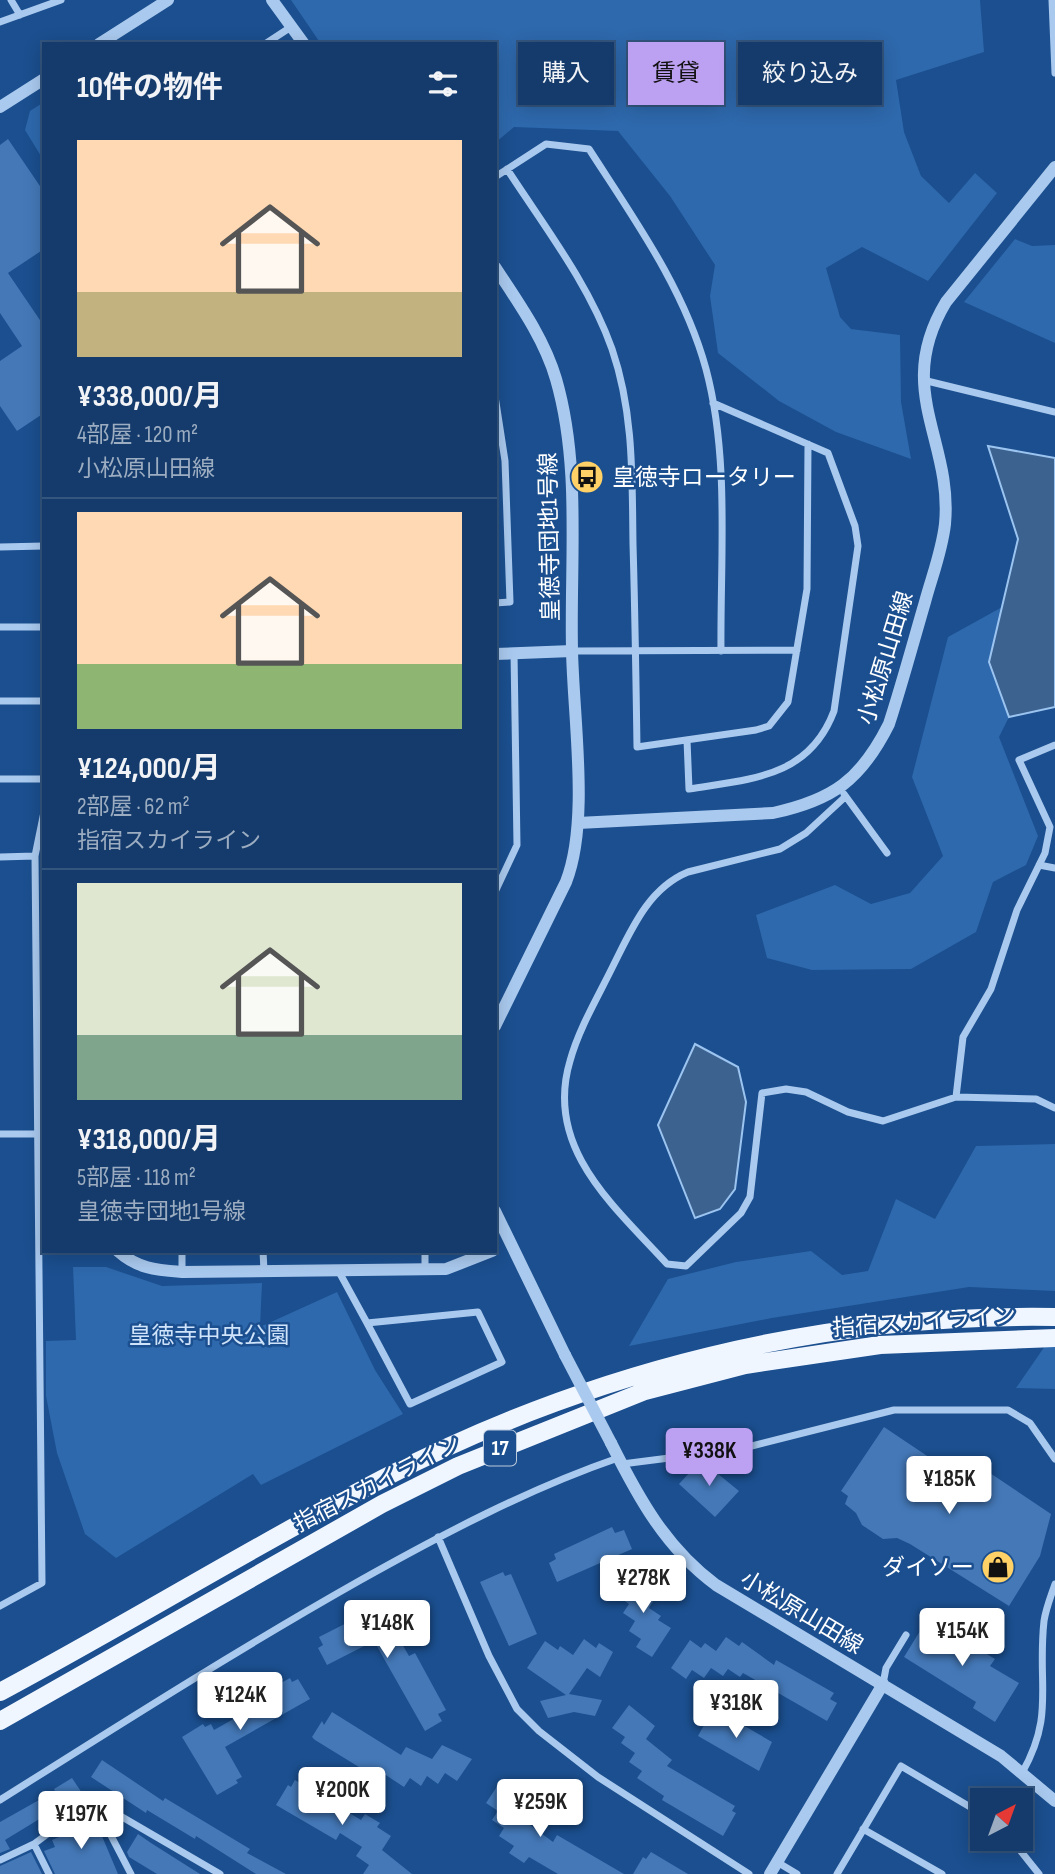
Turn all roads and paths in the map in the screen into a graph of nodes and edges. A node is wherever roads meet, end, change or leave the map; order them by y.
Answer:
1 (11, 0) edge
2 (61, 0) edge
3 (168, 0) edge
4 (272, 0) edge
5 (1052, 0) edge
6 (20, 15) junction
7 (0, 22) edge
8 (291, 27) junction
9 (102, 42) edge
10 (268, 42) edge
11 (302, 42) edge
12 (1055, 73) edge
13 (42, 80) edge
14 (0, 107) edge
15 (1055, 167) edge
16 (507, 169) junction
17 (497, 176) edge
18 (497, 270) edge
19 (923, 380) junction
20 (713, 403) junction
21 (497, 409) edge
22 (1055, 412) edge
23 (808, 444) junction
24 (0, 547) edge
25 (42, 547) edge
26 (497, 603) edge
27 (0, 626) edge
28 (42, 627) edge
29 (721, 650) junction
30 (797, 650) junction
31 (572, 651) junction
32 (635, 651) junction
33 (514, 653) junction
34 (497, 654) edge
35 (0, 701) edge
36 (42, 701) edge
37 (687, 740) junction
38 (1055, 745) edge
39 (0, 779) edge
40 (42, 779) edge
41 (843, 792) junction
42 (42, 821) edge
43 (579, 823) junction
44 (887, 853) dead end
45 (35, 856) junction
46 (0, 857) edge
47 (1039, 865) junction
48 (1055, 868) edge
49 (497, 888) edge
50 (497, 1022) edge
51 (956, 1097) junction
52 (1055, 1108) edge
53 (0, 1134) edge
54 (36, 1134) junction
55 (497, 1217) edge
56 (507, 1242) junction
57 (497, 1248) edge
58 (120, 1253) edge
59 (182, 1253) edge
60 (263, 1253) edge
61 (425, 1253) edge
62 (488, 1253) edge
63 (338, 1270) junction
64 (425, 1270) junction
65 (264, 1271) junction
66 (182, 1272) junction
67 (1055, 1317) edge
68 (367, 1323) junction
69 (1055, 1338) edge
70 (1055, 1459) edge
71 (620, 1461) junction
72 (438, 1537) junction
73 (1055, 1584) edge
74 (0, 1606) edge
75 (905, 1635) dead end
76 (883, 1684) junction
77 (0, 1692) edge
78 (0, 1721) edge
79 (1022, 1773) junction
80 (0, 1800) edge
81 (93, 1800) junction
82 (1055, 1801) edge
83 (970, 1807) edge
84 (863, 1829) junction
85 (34, 1844) junction
86 (1022, 1852) edge
87 (0, 1860) edge
88 (777, 1862) junction
89 (49, 1874) edge
90 (131, 1874) edge
91 (220, 1874) edge
92 (749, 1874) edge
93 (770, 1874) edge
94 (797, 1874) edge
95 (836, 1874) edge
96 (942, 1874) edge
97 (1040, 1874) edge

1 - 6 street
2 - 6 street
3 - 9 street
4 - 8 street
5 - 12 street
6 - 7 street
8 - 10 street
8 - 11 street
13 - 14 street
15 - 19 street, 小松原山田線
16 - 17 street
16 - 20 street
16 - 32 street
18 - 31 street, 皇徳寺団地1号線
19 - 22 street
19 - 41 street, 小松原山田線
20 - 23 street
20 - 29 street
21 - 26 street
23 - 30 street
23 - 37 street
24 - 25 street
27 - 28 street
29 - 30 street
29 - 32 street
30 - 37 street
31 - 32 street
31 - 33 street
31 - 43 street, 皇徳寺団地1号線
32 - 37 street
33 - 34 street
33 - 49 street
35 - 36 street
38 - 47 street
39 - 40 street
41 - 43 street, 小松原山田線
41 - 44 street
41 - 51 street
42 - 45 street
43 - 50 street
45 - 46 street
45 - 54 street
47 - 48 street
47 - 51 street
51 - 52 street
53 - 54 street
54 - 74 street
55 - 56 street, 小松原山田線
56 - 57 street
56 - 71 street, 小松原山田線, bridge
58 - 66 street
59 - 66 street
60 - 65 street
61 - 64 street
62 - 64 street
63 - 64 street
63 - 65 street
63 - 68 street
65 - 66 street
67 - 77 main road, 指宿スカイライン / 17
68 - 68 street
69 - 78 main road, 指宿スカイライン / 17
70 - 71 street
71 - 72 street
71 - 76 street, 小松原山田線
72 - 80 street
72 - 92 street
73 - 79 street
75 - 76 street
76 - 79 street, 小松原山田線
76 - 88 street
79 - 82 street, 小松原山田線
81 - 85 street
81 - 90 street
81 - 91 street
83 - 84 street
84 - 95 street
84 - 96 street
85 - 87 street
85 - 89 street
86 - 97 street
88 - 93 street
88 - 94 street

